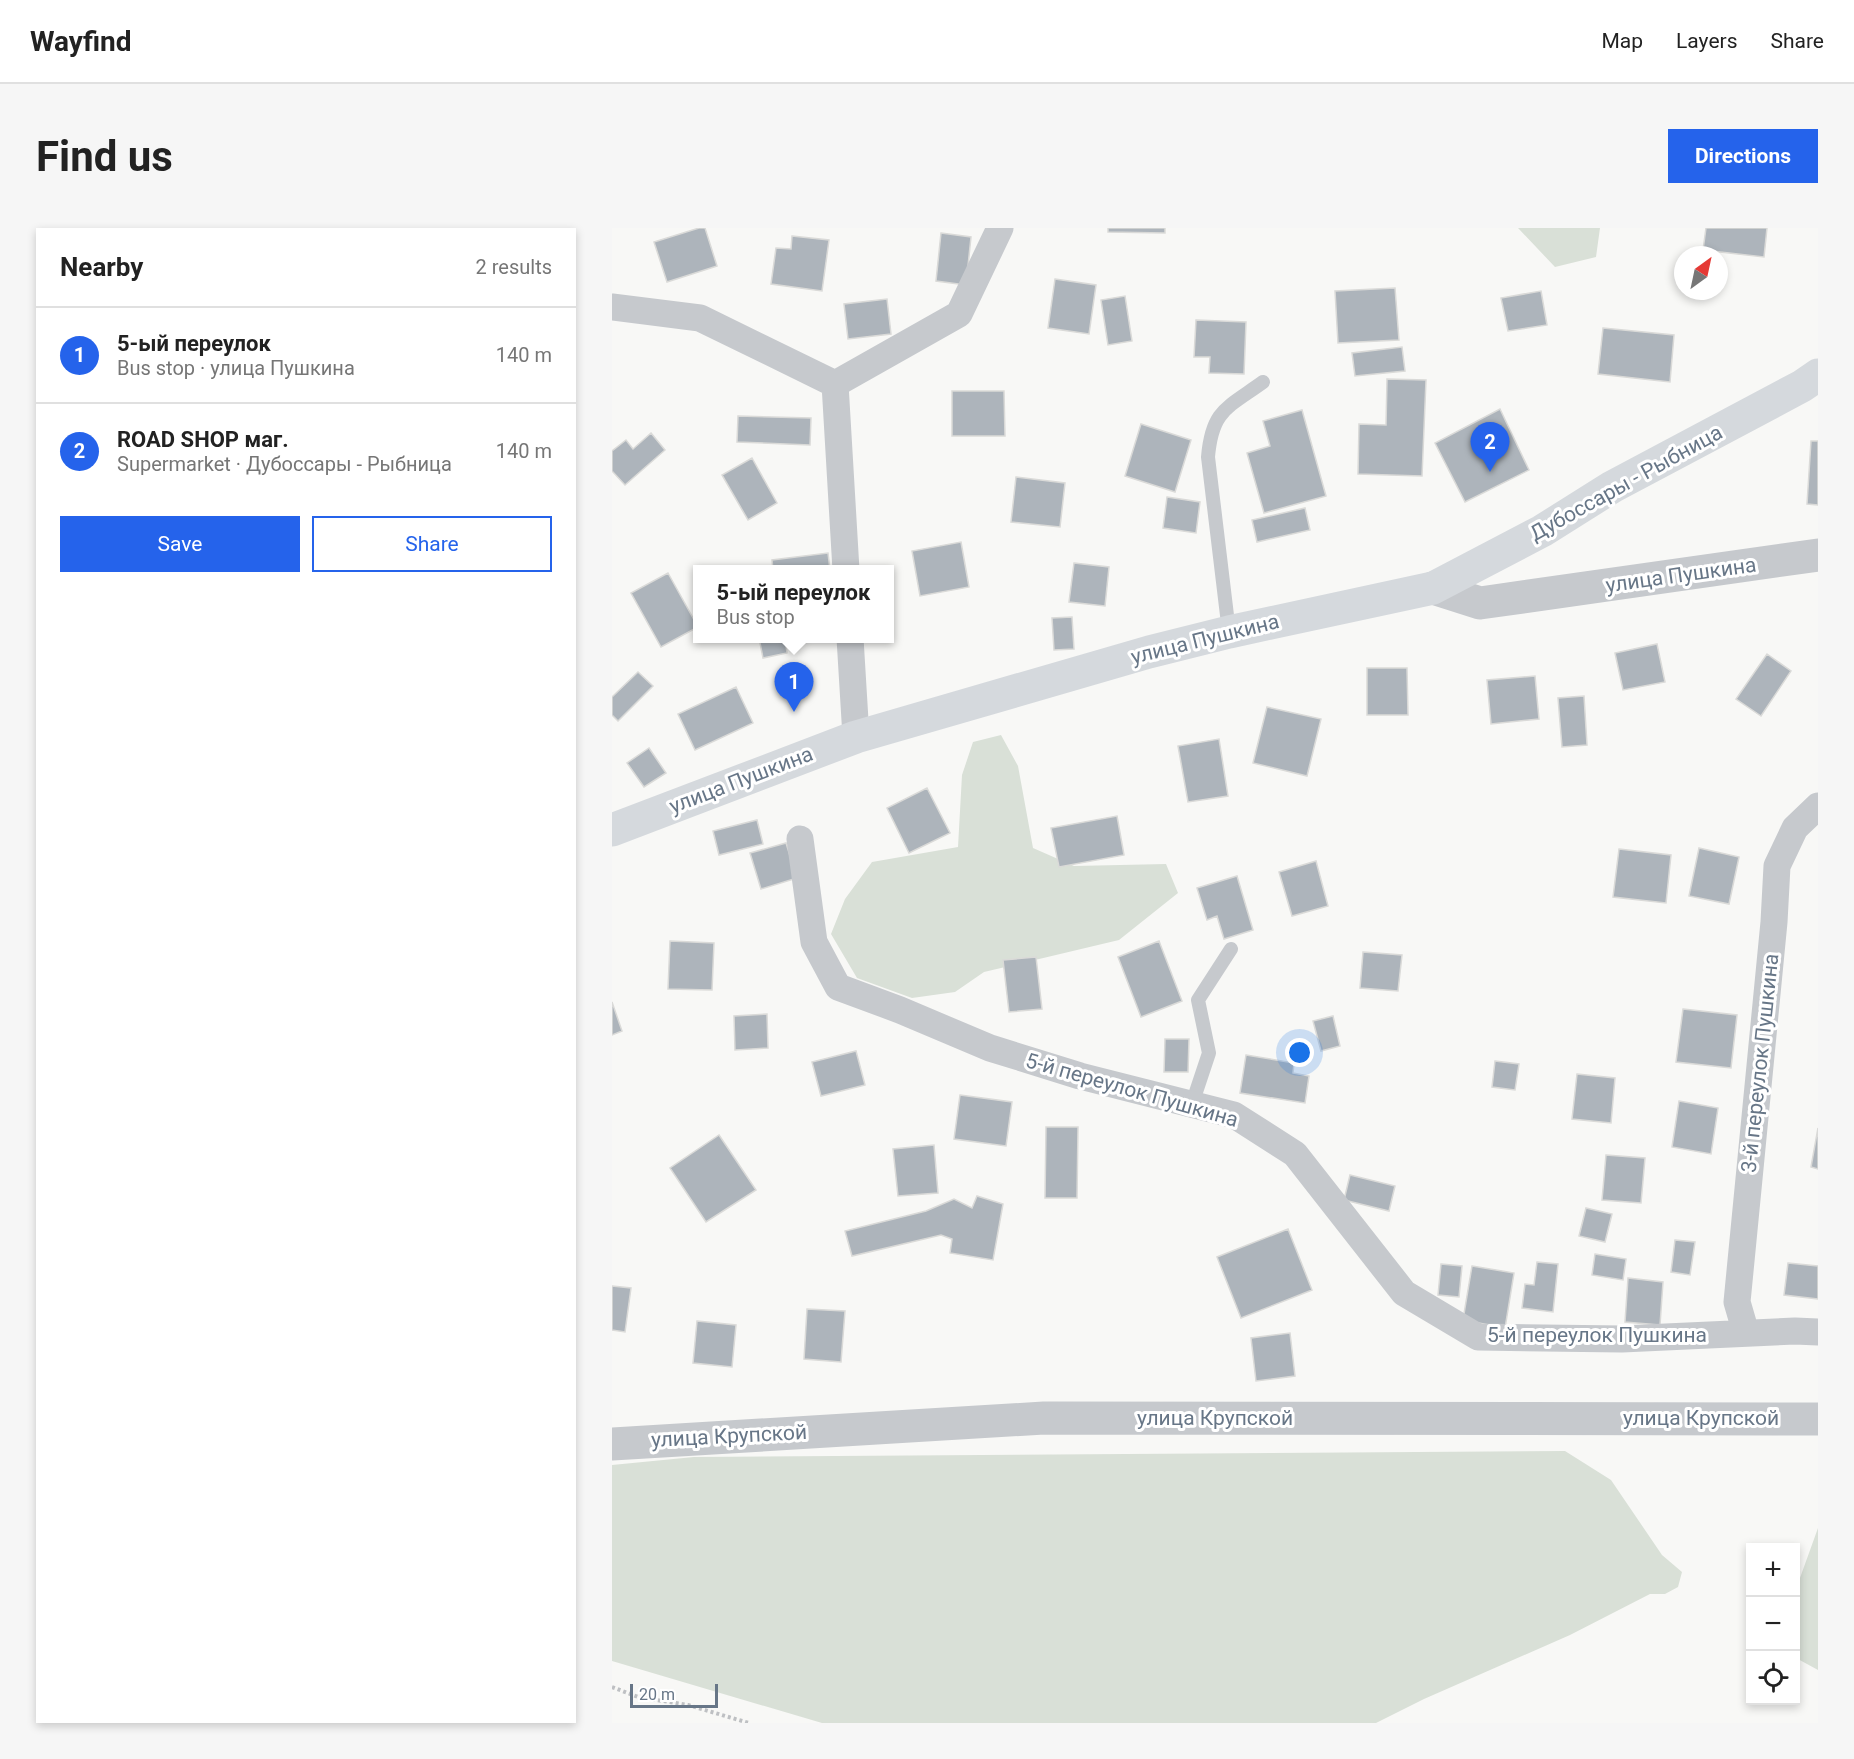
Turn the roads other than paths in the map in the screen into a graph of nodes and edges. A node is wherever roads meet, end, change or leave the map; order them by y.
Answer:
1 (1000, 228) edge
2 (612, 307) edge
3 (1818, 375) edge
4 (1263, 382) dead end
5 (835, 384) junction
6 (1818, 555) edge
7 (846, 565) edge
8 (1432, 588) junction
9 (1229, 632) junction
10 (850, 643) edge
11 (856, 736) junction
12 (1818, 806) edge
13 (612, 830) edge
14 (800, 839) dead end
15 (1231, 949) dead end
16 (1192, 1104) junction
17 (1810, 1329) edge
18 (1746, 1333) junction
19 (1818, 1419) edge
20 (612, 1444) edge

1 - 5 street
2 - 5 street
3 - 8 highway, Дубоссары - Рыбница
4 - 9 lane
5 - 7 street
6 - 8 street, улица Пушкина
8 - 9 highway, улица Пушкина
9 - 11 highway, улица Пушкина
10 - 11 street
11 - 13 highway, улица Пушкина
12 - 18 street, 3-й переулок Пушкина
14 - 16 street, 5-й переулок Пушкина
15 - 16 lane
16 - 18 street, 5-й переулок Пушкина
17 - 18 street, 5-й переулок Пушкина
19 - 20 street, улица Крупской

